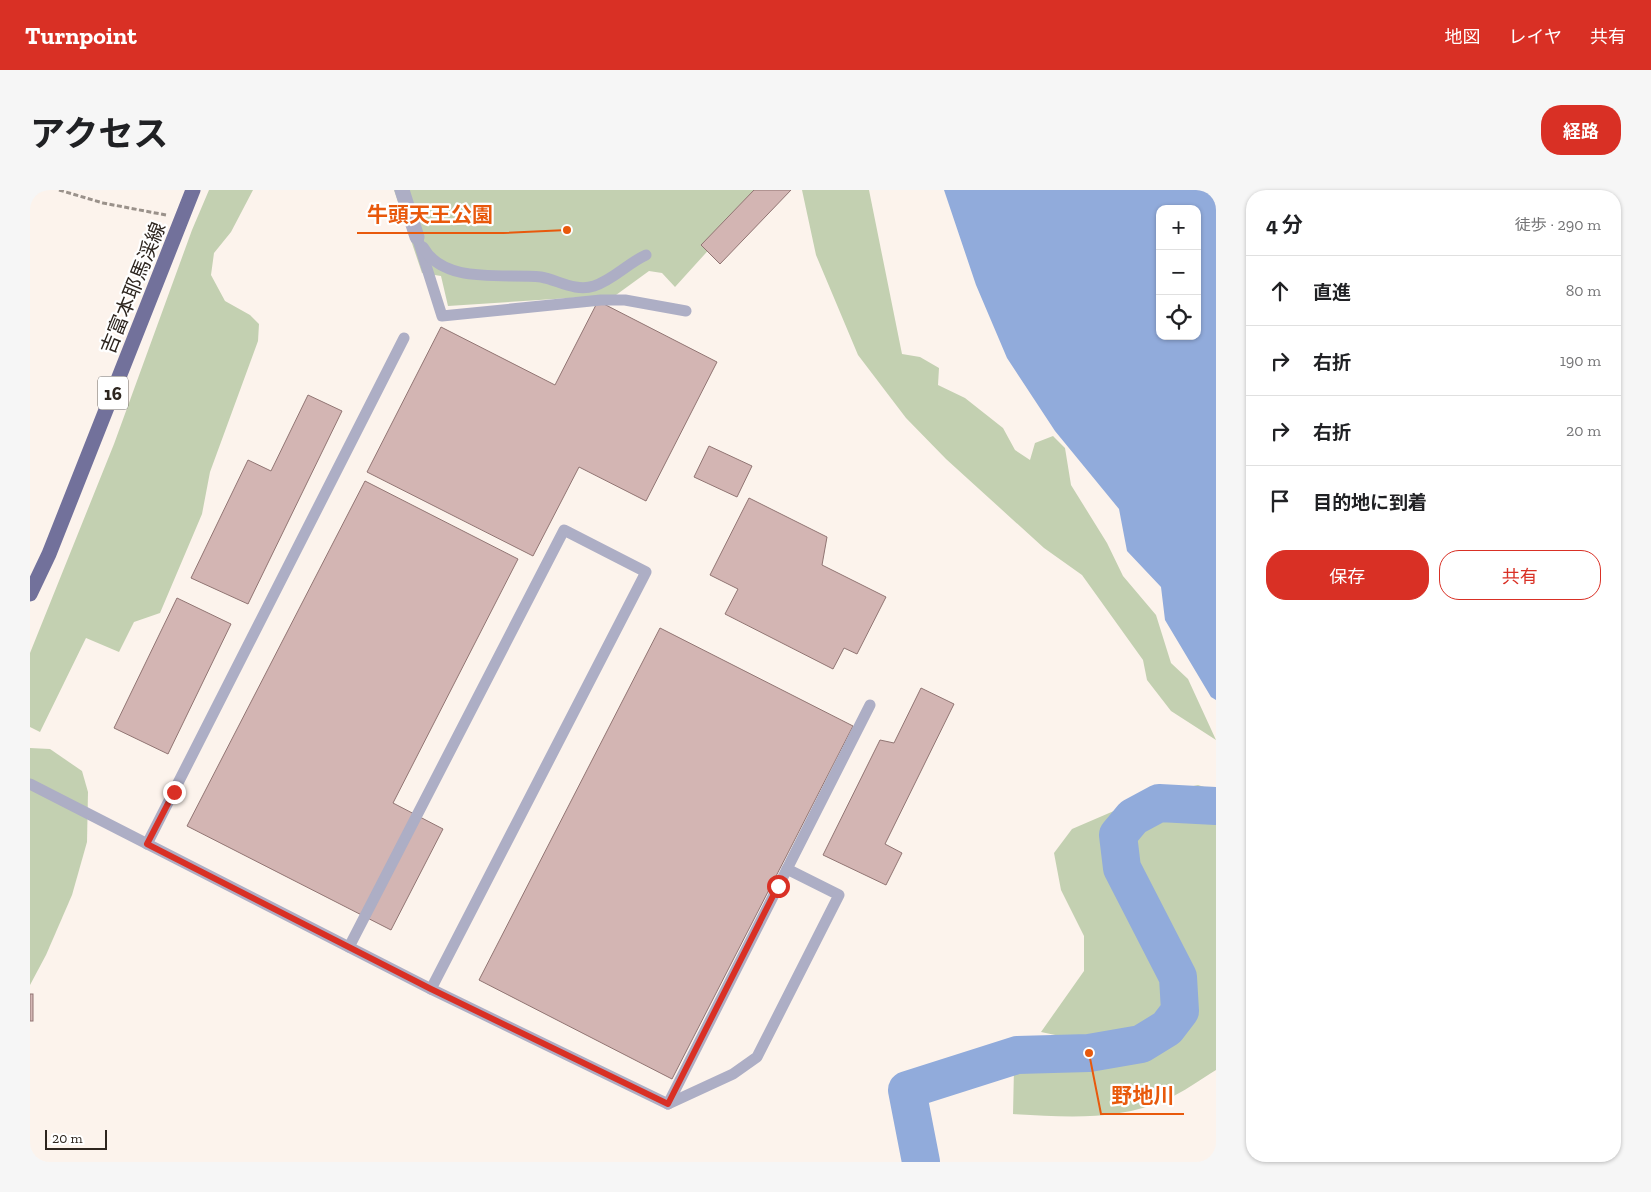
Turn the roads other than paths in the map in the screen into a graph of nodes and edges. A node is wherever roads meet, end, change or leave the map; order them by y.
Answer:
1 (193, 190) edge
2 (402, 190) edge
3 (417, 237) junction
4 (646, 255) dead end
5 (686, 311) dead end
6 (404, 338) dead end
7 (30, 594) edge
8 (870, 705) dead end
9 (30, 784) edge
10 (147, 844) junction
11 (787, 869) junction
12 (349, 947) junction
13 (431, 989) junction
14 (668, 1104) junction

1 - 7 main road, 吉富本耶馬渓線 / 16
2 - 3 street
3 - 4 lane
3 - 5 lane
6 - 10 lane
8 - 11 lane
9 - 10 lane
10 - 12 lane
11 - 14 lane
11 - 14 lane
12 - 13 lane
12 - 13 lane
13 - 14 lane

